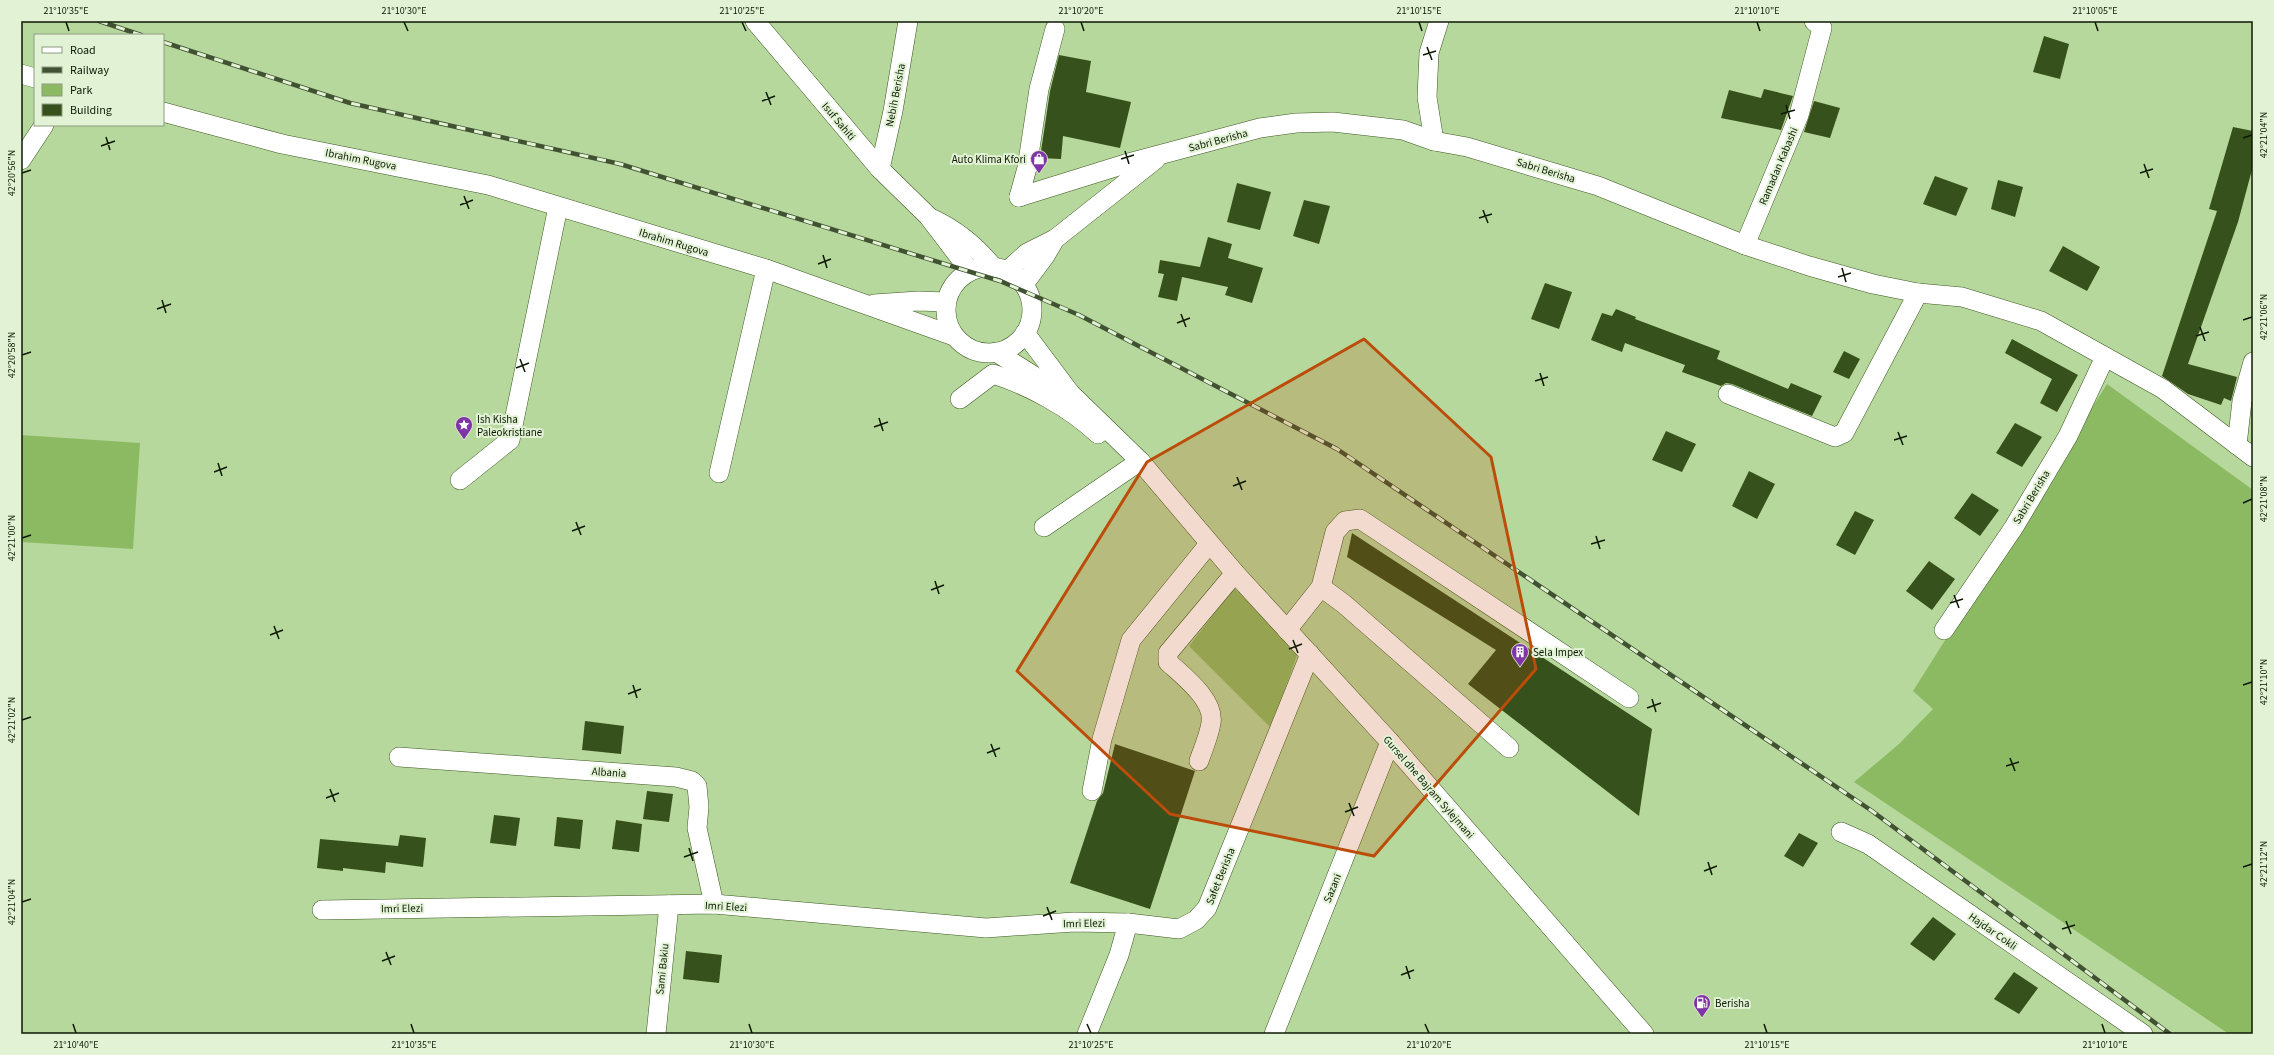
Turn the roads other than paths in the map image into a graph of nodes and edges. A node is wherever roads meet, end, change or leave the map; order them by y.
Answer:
1 (755, 21) edge
2 (908, 21) edge
3 (1439, 21) edge
4 (1814, 21) edge
5 (1055, 29) dead end
6 (21, 74) edge
7 (34, 78) edge
8 (164, 112) edge
9 (43, 126) edge
10 (1434, 141) junction
11 (1162, 154) junction
12 (21, 160) edge
13 (880, 169) junction
14 (558, 207) junction
15 (928, 216) junction
16 (1055, 239) junction
17 (1745, 245) junction
18 (1000, 269) junction
19 (766, 270) junction
20 (970, 271) junction
21 (1024, 284) junction
22 (1918, 293) junction
23 (946, 302) junction
24 (869, 305) junction
25 (1025, 333) junction
26 (954, 336) junction
27 (996, 352) junction
28 (2105, 357) junction
29 (2253, 362) edge
30 (1070, 393) junction
31 (1728, 394) dead end
32 (960, 399) dead end
33 (2238, 445) junction
34 (2253, 457) edge
35 (1136, 464) junction
36 (719, 473) dead end
37 (460, 480) dead end
38 (1044, 527) dead end
39 (1210, 544) junction
40 (1235, 573) junction
41 (1321, 588) junction
42 (1287, 630) junction
43 (1944, 630) dead end
44 (1310, 654) junction
45 (1629, 698) dead end
46 (1390, 742) junction
47 (1509, 748) dead end
48 (399, 757) dead end
49 (1199, 761) dead end
50 (1092, 791) dead end
51 (1841, 832) dead end
52 (714, 904) junction
53 (669, 905) junction
54 (322, 910) dead end
55 (1128, 923) junction
56 (656, 1034) edge
57 (1087, 1034) edge
58 (1274, 1034) edge
59 (1644, 1034) edge
60 (2143, 1034) edge

1 - 13 street, Isuf Sahiti
2 - 13 street, Nebih Berisha
3 - 10 street
4 - 17 street, Ramadan Kabashi
5 - 11 street, Sabri Berisha
6 - 7 street
8 - 14 street, Ibrahim Rugova
9 - 12 street
10 - 11 street, Sabri Berisha
10 - 17 street, Sabri Berisha
11 - 16 street, Sabri Berisha
13 - 15 street, Isuf Sahiti
14 - 19 street, Ibrahim Rugova
14 - 37 street
15 - 18 street, Isuf Sahiti
15 - 20 street, Isuf Sahiti
16 - 18 street, Sabri Berisha
16 - 21 street, Sabri Berisha
17 - 22 street, Sabri Berisha
18 - 20 street
18 - 21 street
19 - 24 street, Ibrahim Rugova
19 - 36 street
20 - 23 street
21 - 25 street
22 - 28 street, Sabri Berisha
22 - 31 street
23 - 24 street, Ibrahim Rugova
23 - 26 street
24 - 26 street, Ibrahim Rugova
25 - 27 street
25 - 30 street, Gursel dhe Bajram Sylejmani
26 - 27 street
27 - 30 street, Gursel dhe Bajram Sylejmani
28 - 33 street, Sabri Berisha
28 - 43 street, Sabri Berisha
29 - 33 street
30 - 35 street, Gursel dhe Bajram Sylejmani
32 - 35 street
33 - 34 street, Sabri Berisha
35 - 38 street
35 - 39 street, Gursel dhe Bajram Sylejmani
39 - 40 street, Gursel dhe Bajram Sylejmani
39 - 50 street
40 - 42 street, Gursel dhe Bajram Sylejmani
40 - 49 street
41 - 42 street
41 - 45 street
41 - 47 street
42 - 44 street, Gursel dhe Bajram Sylejmani
44 - 46 street, Gursel dhe Bajram Sylejmani
44 - 55 street, Safet Berisha
46 - 58 street, Sazani
46 - 59 street, Gursel dhe Bajram Sylejmani
48 - 52 street, Albania
51 - 60 street, Hajdar Cokli
52 - 53 street, Imri Elezi
52 - 55 street, Imri Elezi
53 - 54 street, Imri Elezi
53 - 56 street, Sami Bakiu
55 - 57 street

